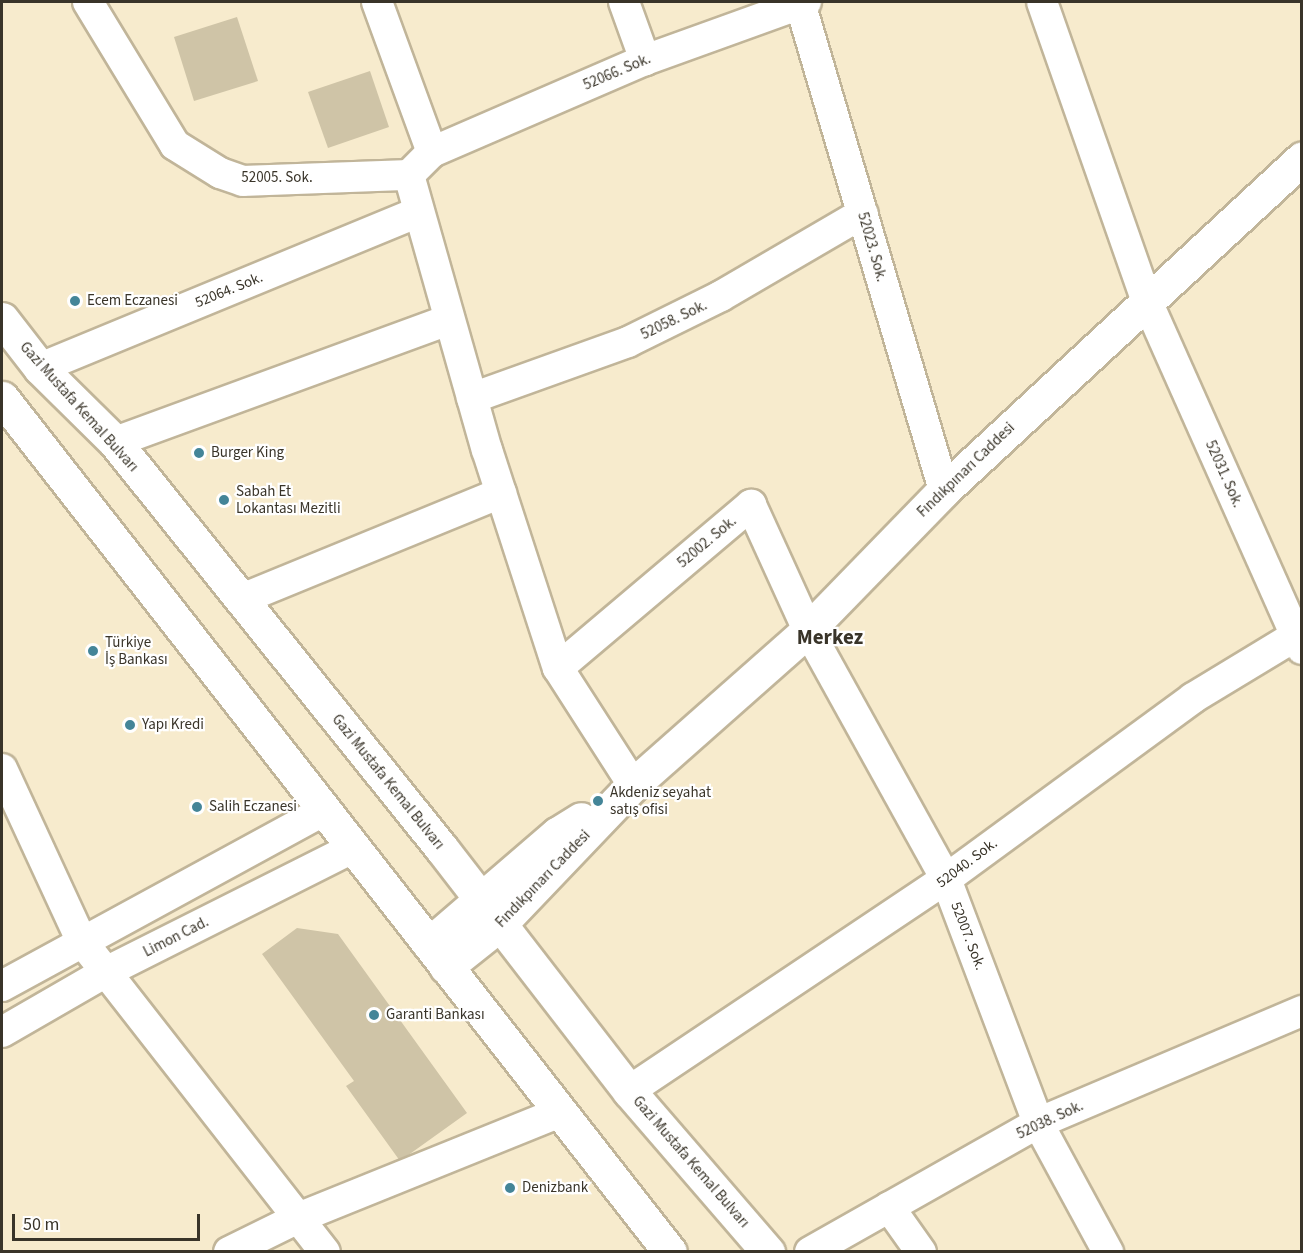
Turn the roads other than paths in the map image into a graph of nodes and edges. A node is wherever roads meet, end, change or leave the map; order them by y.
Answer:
1 (88, 2) edge
2 (377, 2) edge
3 (624, 2) edge
4 (803, 2) edge
5 (1042, 2) edge
6 (645, 60) junction
7 (432, 152) junction
8 (1302, 159) edge
9 (409, 175) junction
10 (418, 212) junction
11 (863, 213) junction
12 (1146, 299) junction
13 (2, 319) edge
14 (449, 320) junction
15 (40, 368) junction
16 (2, 398) edge
17 (472, 398) junction
18 (115, 442) junction
19 (944, 490) junction
20 (501, 493) junction
21 (242, 600) junction
22 (808, 630) junction
23 (1300, 638) edge
24 (558, 668) junction
25 (2, 769) edge
26 (633, 785) junction
27 (325, 810) junction
28 (354, 847) junction
29 (946, 879) junction
30 (480, 899) junction
31 (500, 924) junction
32 (81, 940) junction
33 (438, 955) junction
34 (106, 972) junction
35 (2, 986) edge
36 (1302, 1011) edge
37 (2, 1032) edge
38 (629, 1091) junction
39 (560, 1112) junction
40 (1038, 1123) junction
41 (889, 1207) junction
42 (298, 1218) junction
43 (229, 1251) edge
44 (325, 1251) edge
45 (670, 1251) edge
46 (768, 1251) edge
47 (810, 1251) edge
48 (921, 1251) edge
49 (1108, 1251) edge

1 - 9 street, 52005. Sok.
2 - 7 street
3 - 6 street
4 - 6 street, 52066. Sok.
4 - 11 street, 52023. Sok.
5 - 12 street, 52031. Sok.
6 - 7 street, 52066. Sok.
7 - 9 street
8 - 12 main road, Fındıkpınarı Caddesi
9 - 10 street
10 - 14 street
10 - 15 street, 52064. Sok.
11 - 17 street, 52058. Sok.
11 - 19 street, 52023. Sok.
12 - 19 main road, Fındıkpınarı Caddesi
12 - 23 street, 52031. Sok.
13 - 15 main road, Gazi Mustafa Kemal Bulvarı
14 - 17 street
14 - 18 street
15 - 18 main road, Gazi Mustafa Kemal Bulvarı
16 - 27 main road
17 - 20 street
18 - 21 main road, Gazi Mustafa Kemal Bulvarı
19 - 22 main road, Fındıkpınarı Caddesi
20 - 21 street
20 - 24 street
21 - 30 main road, Gazi Mustafa Kemal Bulvarı
22 - 24 street, 52002. Sok.
22 - 26 main road, Fındıkpınarı Caddesi
22 - 29 street, 52007. Sok.
23 - 29 street, 52040. Sok.
24 - 26 street
25 - 32 street
26 - 30 main road, Fındıkpınarı Caddesi
26 - 31 main road, Fındıkpınarı Caddesi
27 - 28 main road
27 - 32 street
28 - 33 main road
28 - 34 street, Limon Cad.
29 - 38 street, 52040. Sok.
29 - 40 street, 52007. Sok.
30 - 31 main road, Gazi Mustafa Kemal Bulvarı
30 - 33 main road, Fındıkpınarı Caddesi
31 - 33 main road, Fındıkpınarı Caddesi
31 - 38 main road, Gazi Mustafa Kemal Bulvarı
32 - 34 street
32 - 35 street
33 - 39 main road
34 - 37 street, Limon Cad.
34 - 42 street
36 - 40 street, 52038. Sok.
38 - 46 main road, Gazi Mustafa Kemal Bulvarı
39 - 42 street
39 - 45 main road
40 - 41 street, 52038. Sok.
40 - 49 street, 52007. Sok.
41 - 47 street, 52038. Sok.
41 - 48 street
42 - 43 street
42 - 44 street

